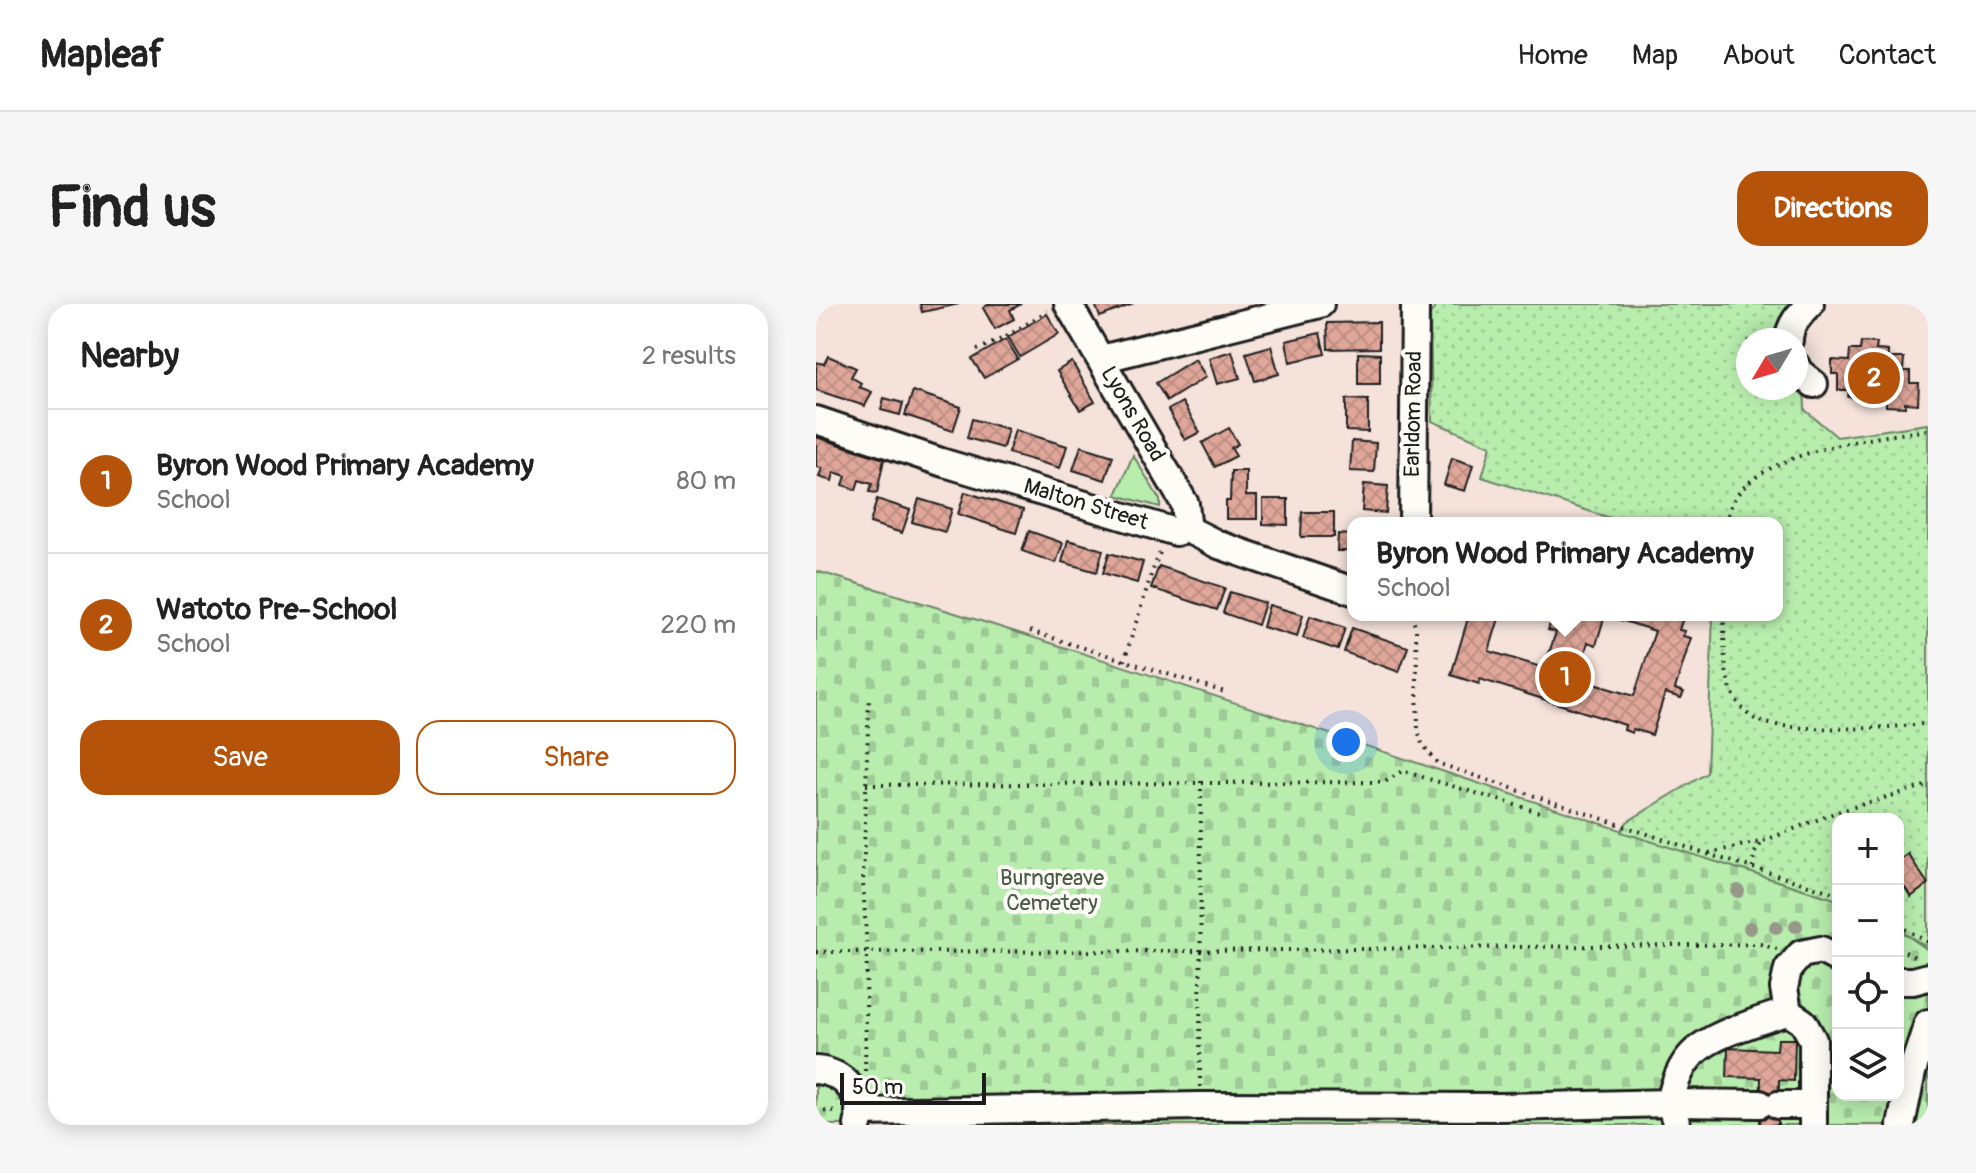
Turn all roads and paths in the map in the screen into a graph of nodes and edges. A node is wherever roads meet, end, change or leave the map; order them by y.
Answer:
1 (1058, 304) edge
2 (1068, 304) edge
3 (1320, 304) edge
4 (1415, 304) edge
5 (1810, 304) edge
6 (1792, 328) edge
7 (977, 350) dead end
8 (1101, 359) junction
9 (816, 420) edge
10 (1928, 430) edge
11 (1413, 517) edge
12 (1728, 517) edge
13 (1177, 529) junction
14 (1347, 589) edge
15 (1413, 621) edge
16 (1724, 621) edge
17 (1030, 631) dead end
18 (1124, 661) junction
19 (1228, 693) dead end
20 (869, 696) dead end
21 (1928, 723) edge
22 (1201, 781) junction
23 (866, 785) junction
24 (1928, 785) edge
25 (1539, 812) dead end
26 (1763, 841) junction
27 (1707, 854) junction
28 (1753, 868) junction
29 (1832, 892) edge
30 (1904, 928) edge
31 (1928, 942) edge
32 (867, 951) junction
33 (1202, 951) junction
34 (816, 952) edge
35 (1801, 954) junction
36 (1834, 957) edge
37 (1928, 977) edge
38 (1904, 981) edge
39 (1788, 1012) junction
40 (1928, 1023) edge
41 (816, 1070) edge
42 (1200, 1106) junction
43 (1674, 1114) edge
44 (1812, 1115) edge
45 (861, 1116) edge
46 (1901, 1125) edge

1 - 7 path
2 - 8 street, Lyons Road
3 - 8 street
4 - 11 street, Earldom Road
5 - 6 street
8 - 13 street, Lyons Road
9 - 13 street, Malton Street
10 - 12 path
13 - 14 street, Malton Street
13 - 18 path
15 - 27 path
16 - 21 path
17 - 18 path
18 - 19 path
20 - 23 path
22 - 23 path
22 - 25 path
22 - 33 path
23 - 32 path
24 - 26 path
26 - 27 path
26 - 28 path
27 - 28 path
28 - 29 path
30 - 31 path
32 - 33 path
32 - 34 path
32 - 45 path
33 - 35 path
33 - 42 path
35 - 36 street
35 - 39 street
37 - 38 street
39 - 43 street
39 - 44 street
40 - 46 street
41 - 45 street
42 - 43 street
42 - 45 street
43 - 44 street

